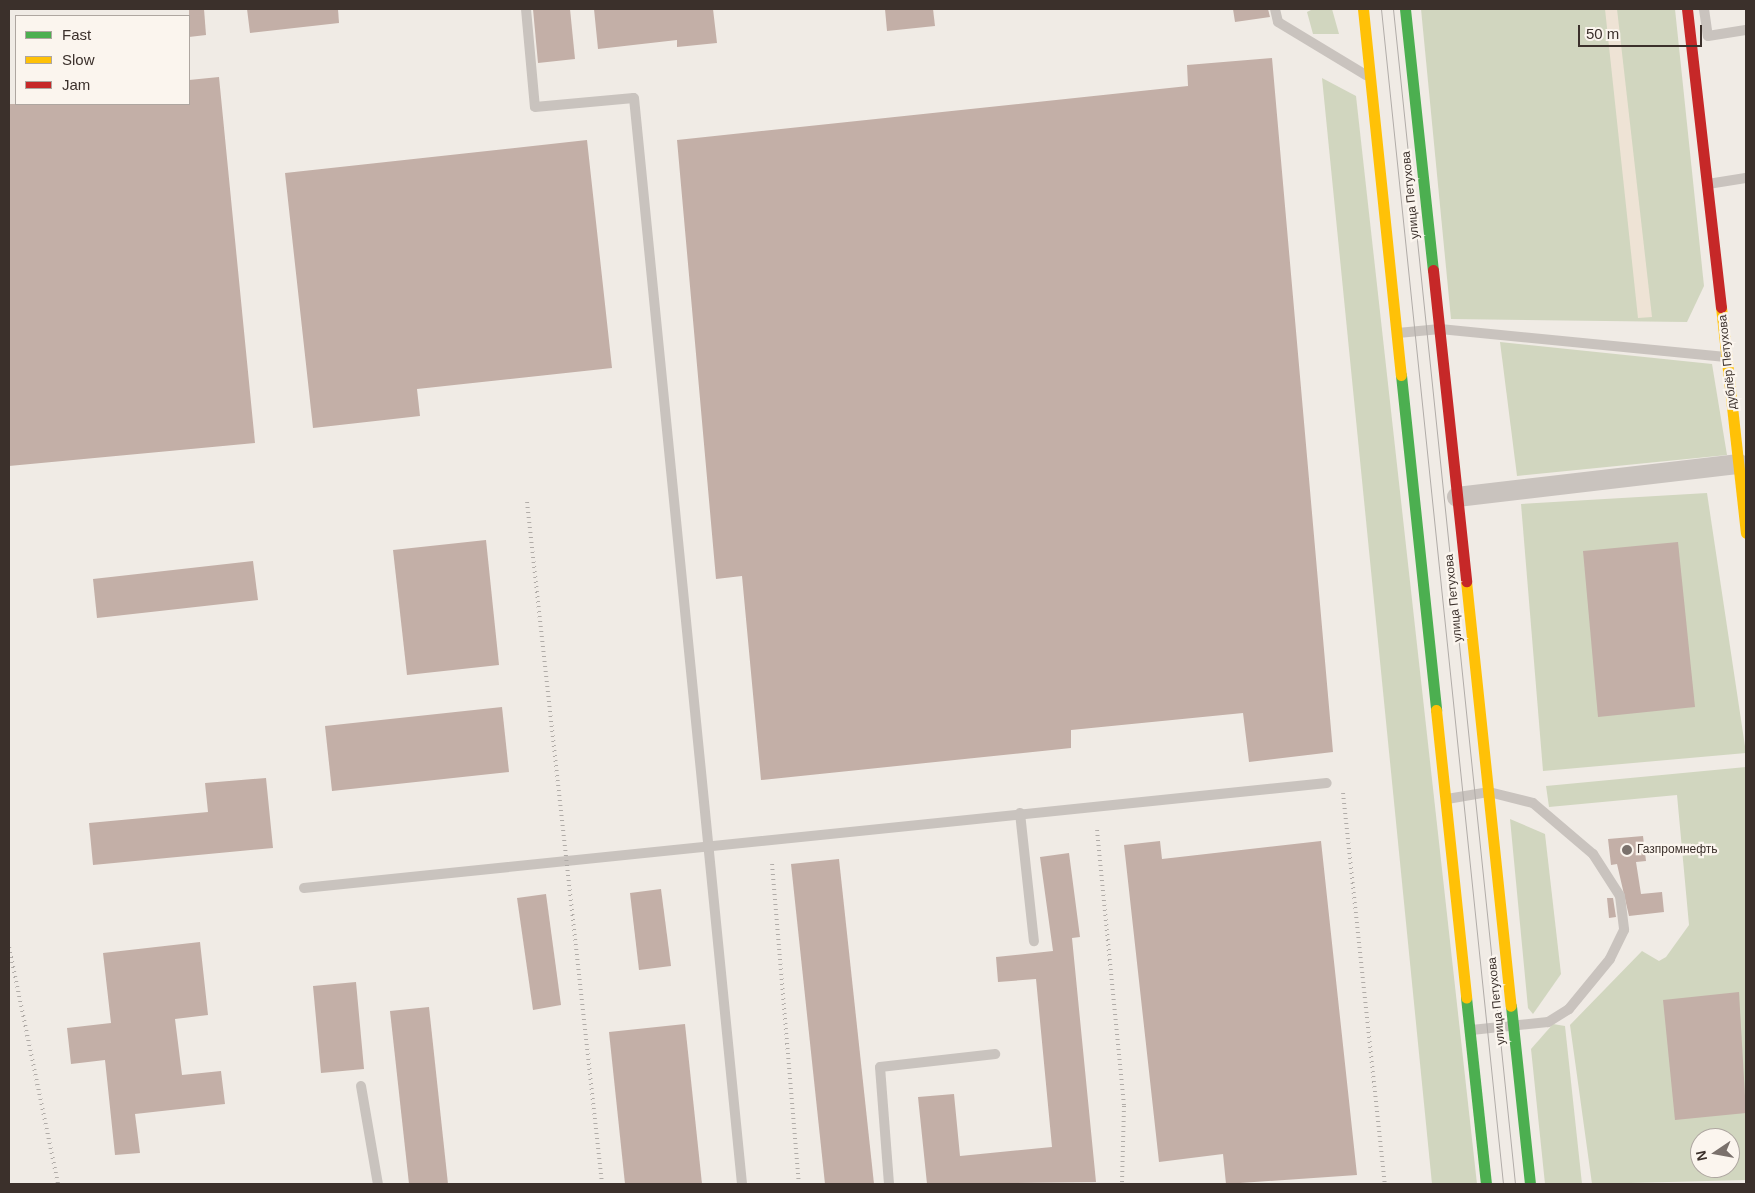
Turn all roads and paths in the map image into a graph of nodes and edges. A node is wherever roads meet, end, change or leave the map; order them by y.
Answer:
1 (526, 9) edge
2 (1276, 9) edge
3 (1364, 9) edge
4 (1405, 9) edge
5 (1687, 9) edge
6 (1704, 9) edge
7 (1746, 30) edge
8 (1371, 79) junction
9 (1746, 178) edge
10 (1707, 184) junction
11 (1440, 329) junction
12 (1398, 333) junction
13 (1727, 357) junction
14 (1739, 464) junction
15 (1457, 497) junction
16 (1745, 505) edge
17 (1746, 533) edge
18 (1327, 784) dead end
19 (1489, 792) junction
20 (1447, 799) junction
21 (1020, 813) junction
22 (708, 844) junction
23 (304, 888) dead end
24 (1034, 941) dead end
25 (1514, 1026) junction
26 (1471, 1030) junction
27 (995, 1054) dead end
28 (361, 1086) dead end
29 (378, 1184) edge
30 (742, 1184) edge
31 (889, 1184) edge
32 (1486, 1184) edge
33 (1530, 1184) edge

1 - 22 lane
2 - 8 lane
3 - 8 main road
4 - 11 main road, улица Петухова
5 - 10 main road, дублёр Петухова
6 - 7 lane
8 - 12 main road
9 - 10 lane
10 - 13 main road, дублёр Петухова
11 - 12 lane
11 - 13 lane
11 - 15 main road, улица Петухова
12 - 20 main road
13 - 14 main road, дублёр Петухова
14 - 15 street
14 - 16 main road, дублёр Петухова
15 - 19 main road, улица Петухова
16 - 17 main road, дублёр Петухова
18 - 21 lane
19 - 20 lane
19 - 25 main road, улица Петухова
19 - 25 lane
20 - 26 main road
21 - 22 lane
21 - 24 lane
22 - 23 lane
22 - 30 lane
25 - 26 lane
25 - 33 main road, улица Петухова
26 - 32 main road
27 - 31 lane
28 - 29 lane

